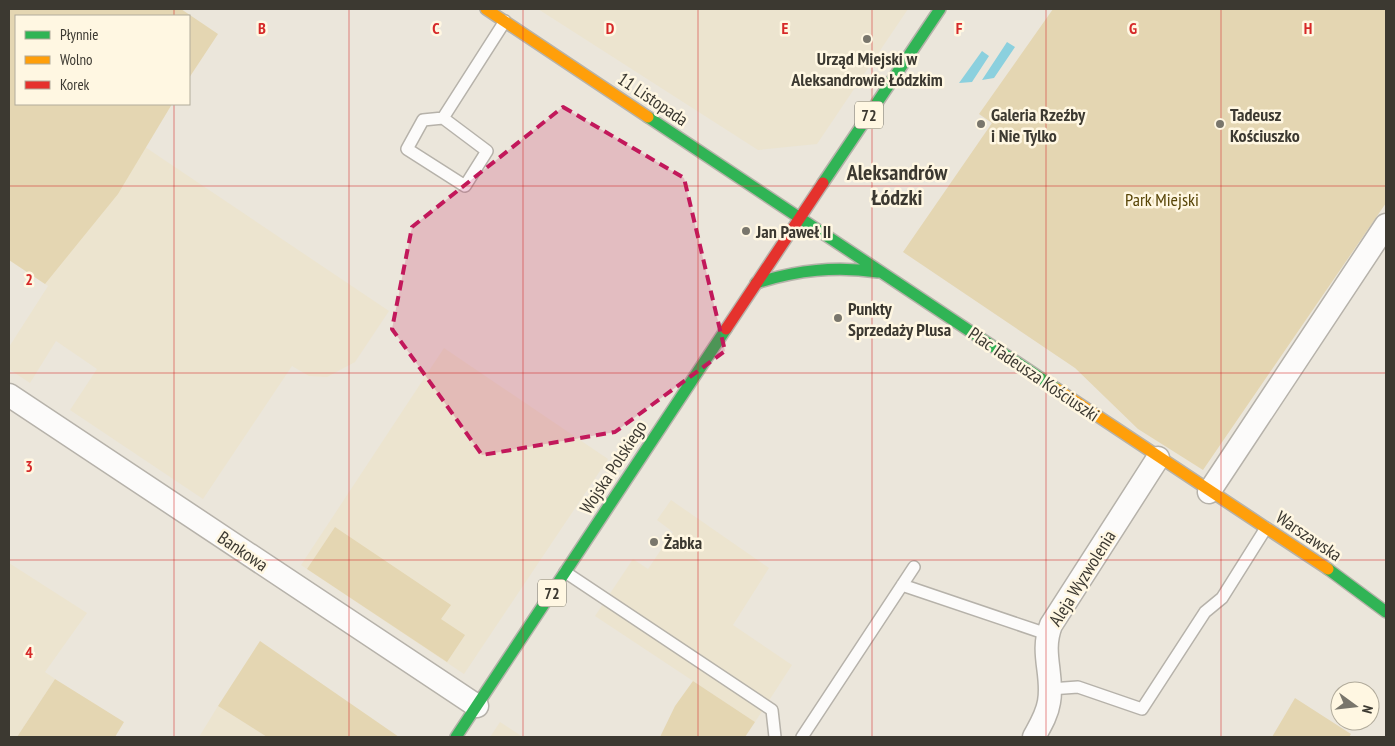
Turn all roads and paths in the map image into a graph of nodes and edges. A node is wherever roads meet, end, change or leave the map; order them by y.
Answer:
1 (486, 9) edge
2 (937, 10) edge
3 (505, 21) junction
4 (443, 118) junction
5 (801, 217) junction
6 (1386, 226) edge
7 (882, 272) junction
8 (756, 284) junction
9 (9, 395) edge
10 (1158, 458) junction
11 (1210, 492) junction
12 (1266, 528) junction
13 (914, 567) dead end
14 (566, 572) junction
15 (902, 585) junction
16 (1386, 612) edge
17 (1047, 634) junction
18 (1050, 689) junction
19 (477, 706) junction
20 (456, 737) edge
21 (775, 737) edge
22 (802, 737) edge
23 (1034, 737) edge

1 - 3 main road, 11 Listopada
2 - 5 main road, 72
3 - 4 lane
3 - 5 main road, 11 Listopada
4 - 4 lane
5 - 7 main road, Plac Tadeusza Kościuszki
5 - 8 main road, Wojska Polskiego / 72
6 - 11 street
7 - 8 main road
7 - 10 main road, Plac Tadeusza Kościuszki
8 - 14 main road, Wojska Polskiego / 72
9 - 19 street, Bankowa
10 - 11 main road, Plac Tadeusza Kościuszki
10 - 17 street, Aleja Wyzwolenia
11 - 12 main road, Warszawska
12 - 16 main road, Warszawska
12 - 18 lane
13 - 15 lane
14 - 19 main road, Wojska Polskiego / 72
14 - 21 lane
15 - 17 lane
15 - 22 lane
17 - 18 street, Aleja Wyzwolenia
18 - 23 street, Aleja Wyzwolenia
19 - 20 main road, Wojska Polskiego / 72

